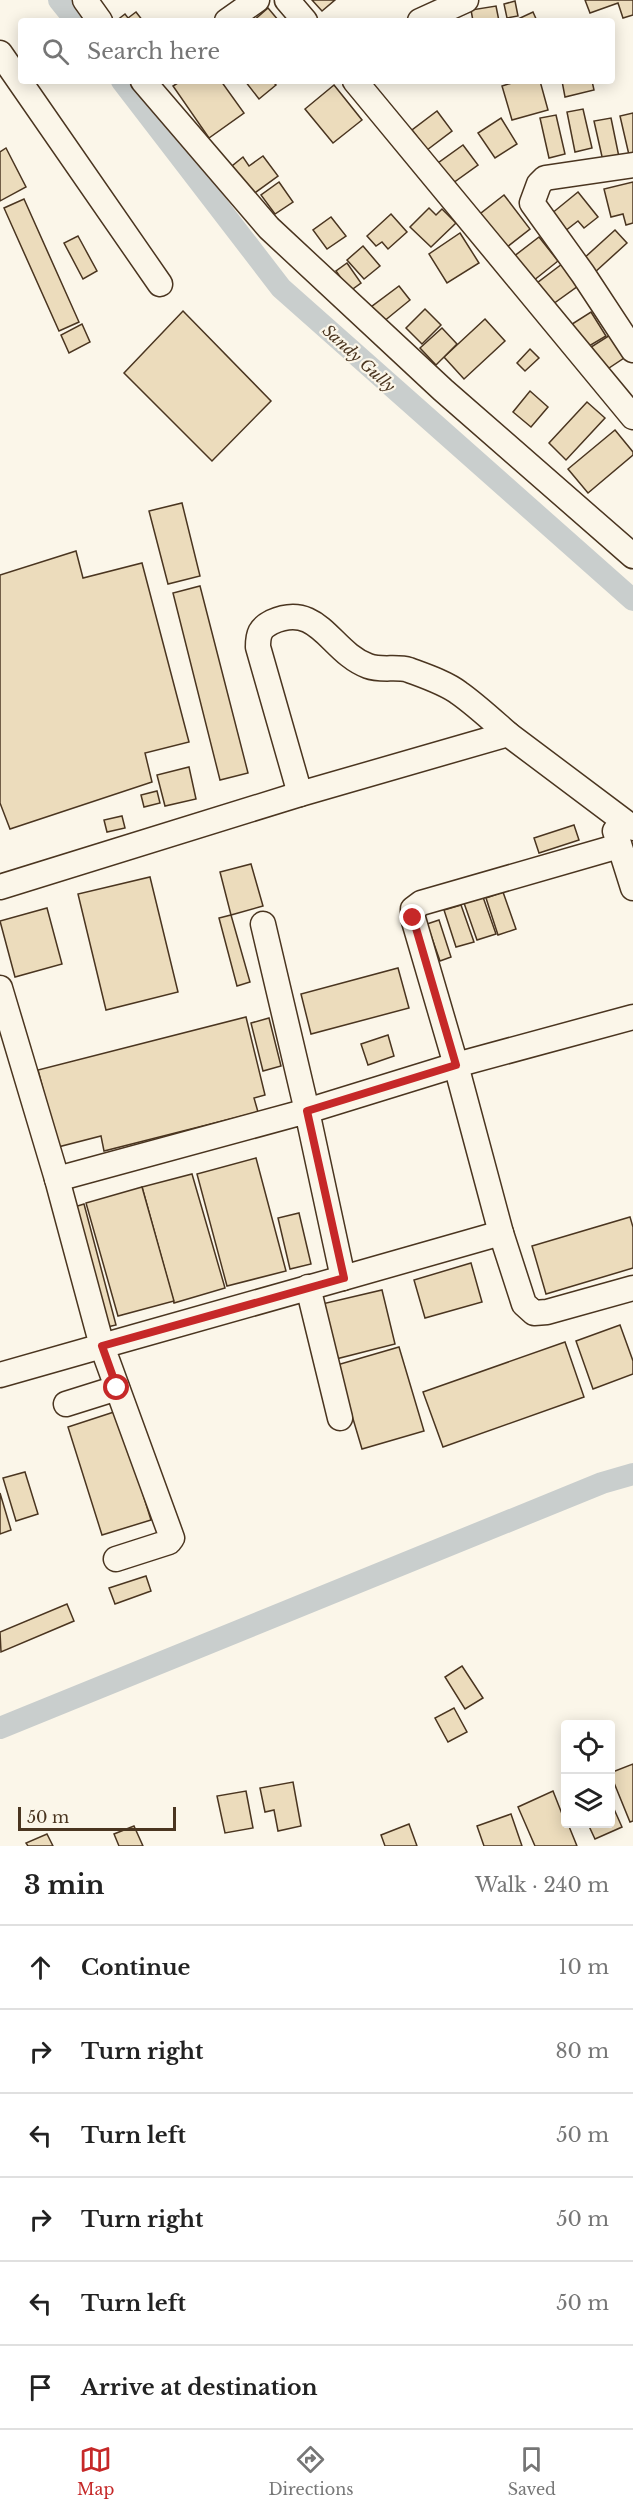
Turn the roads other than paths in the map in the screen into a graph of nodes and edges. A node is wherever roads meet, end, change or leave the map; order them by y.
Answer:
1 (86, 0) edge
2 (257, 0) edge
3 (287, 0) edge
4 (466, 0) edge
5 (98, 18) edge
6 (231, 18) edge
7 (302, 18) edge
8 (427, 18) edge
9 (0, 54) edge
10 (18, 80) edge
11 (21, 84) edge
12 (146, 84) edge
13 (357, 84) edge
14 (633, 165) edge
15 (160, 284) dead end
16 (633, 350) edge
17 (633, 417) edge
18 (633, 556) edge
19 (508, 734) junction
20 (300, 794) junction
21 (626, 837) edge
22 (0, 887) edge
23 (633, 888) edge
24 (263, 924) dead end
25 (0, 988) edge
26 (633, 1017) edge
27 (456, 1065) junction
28 (307, 1111) junction
29 (57, 1179) junction
30 (501, 1233) junction
31 (344, 1278) junction
32 (308, 1287) junction
33 (633, 1288) edge
34 (102, 1346) junction
35 (0, 1375) edge
36 (117, 1388) junction
37 (66, 1404) dead end
38 (340, 1418) dead end
39 (116, 1558) dead end

1 - 5 street
2 - 6 street
3 - 7 street
4 - 8 street
9 - 10 street
11 - 15 street
12 - 18 street
13 - 17 street
14 - 16 street
19 - 20 street
19 - 20 street
19 - 21 street
20 - 22 street
21 - 23 street
21 - 27 street
24 - 28 street
25 - 29 street
26 - 27 street
27 - 28 street
27 - 30 street
28 - 29 street
28 - 31 street
29 - 34 street
30 - 31 street
30 - 33 street
31 - 32 street
32 - 34 street
32 - 38 street
34 - 35 street
34 - 36 street
36 - 37 street
36 - 39 street

